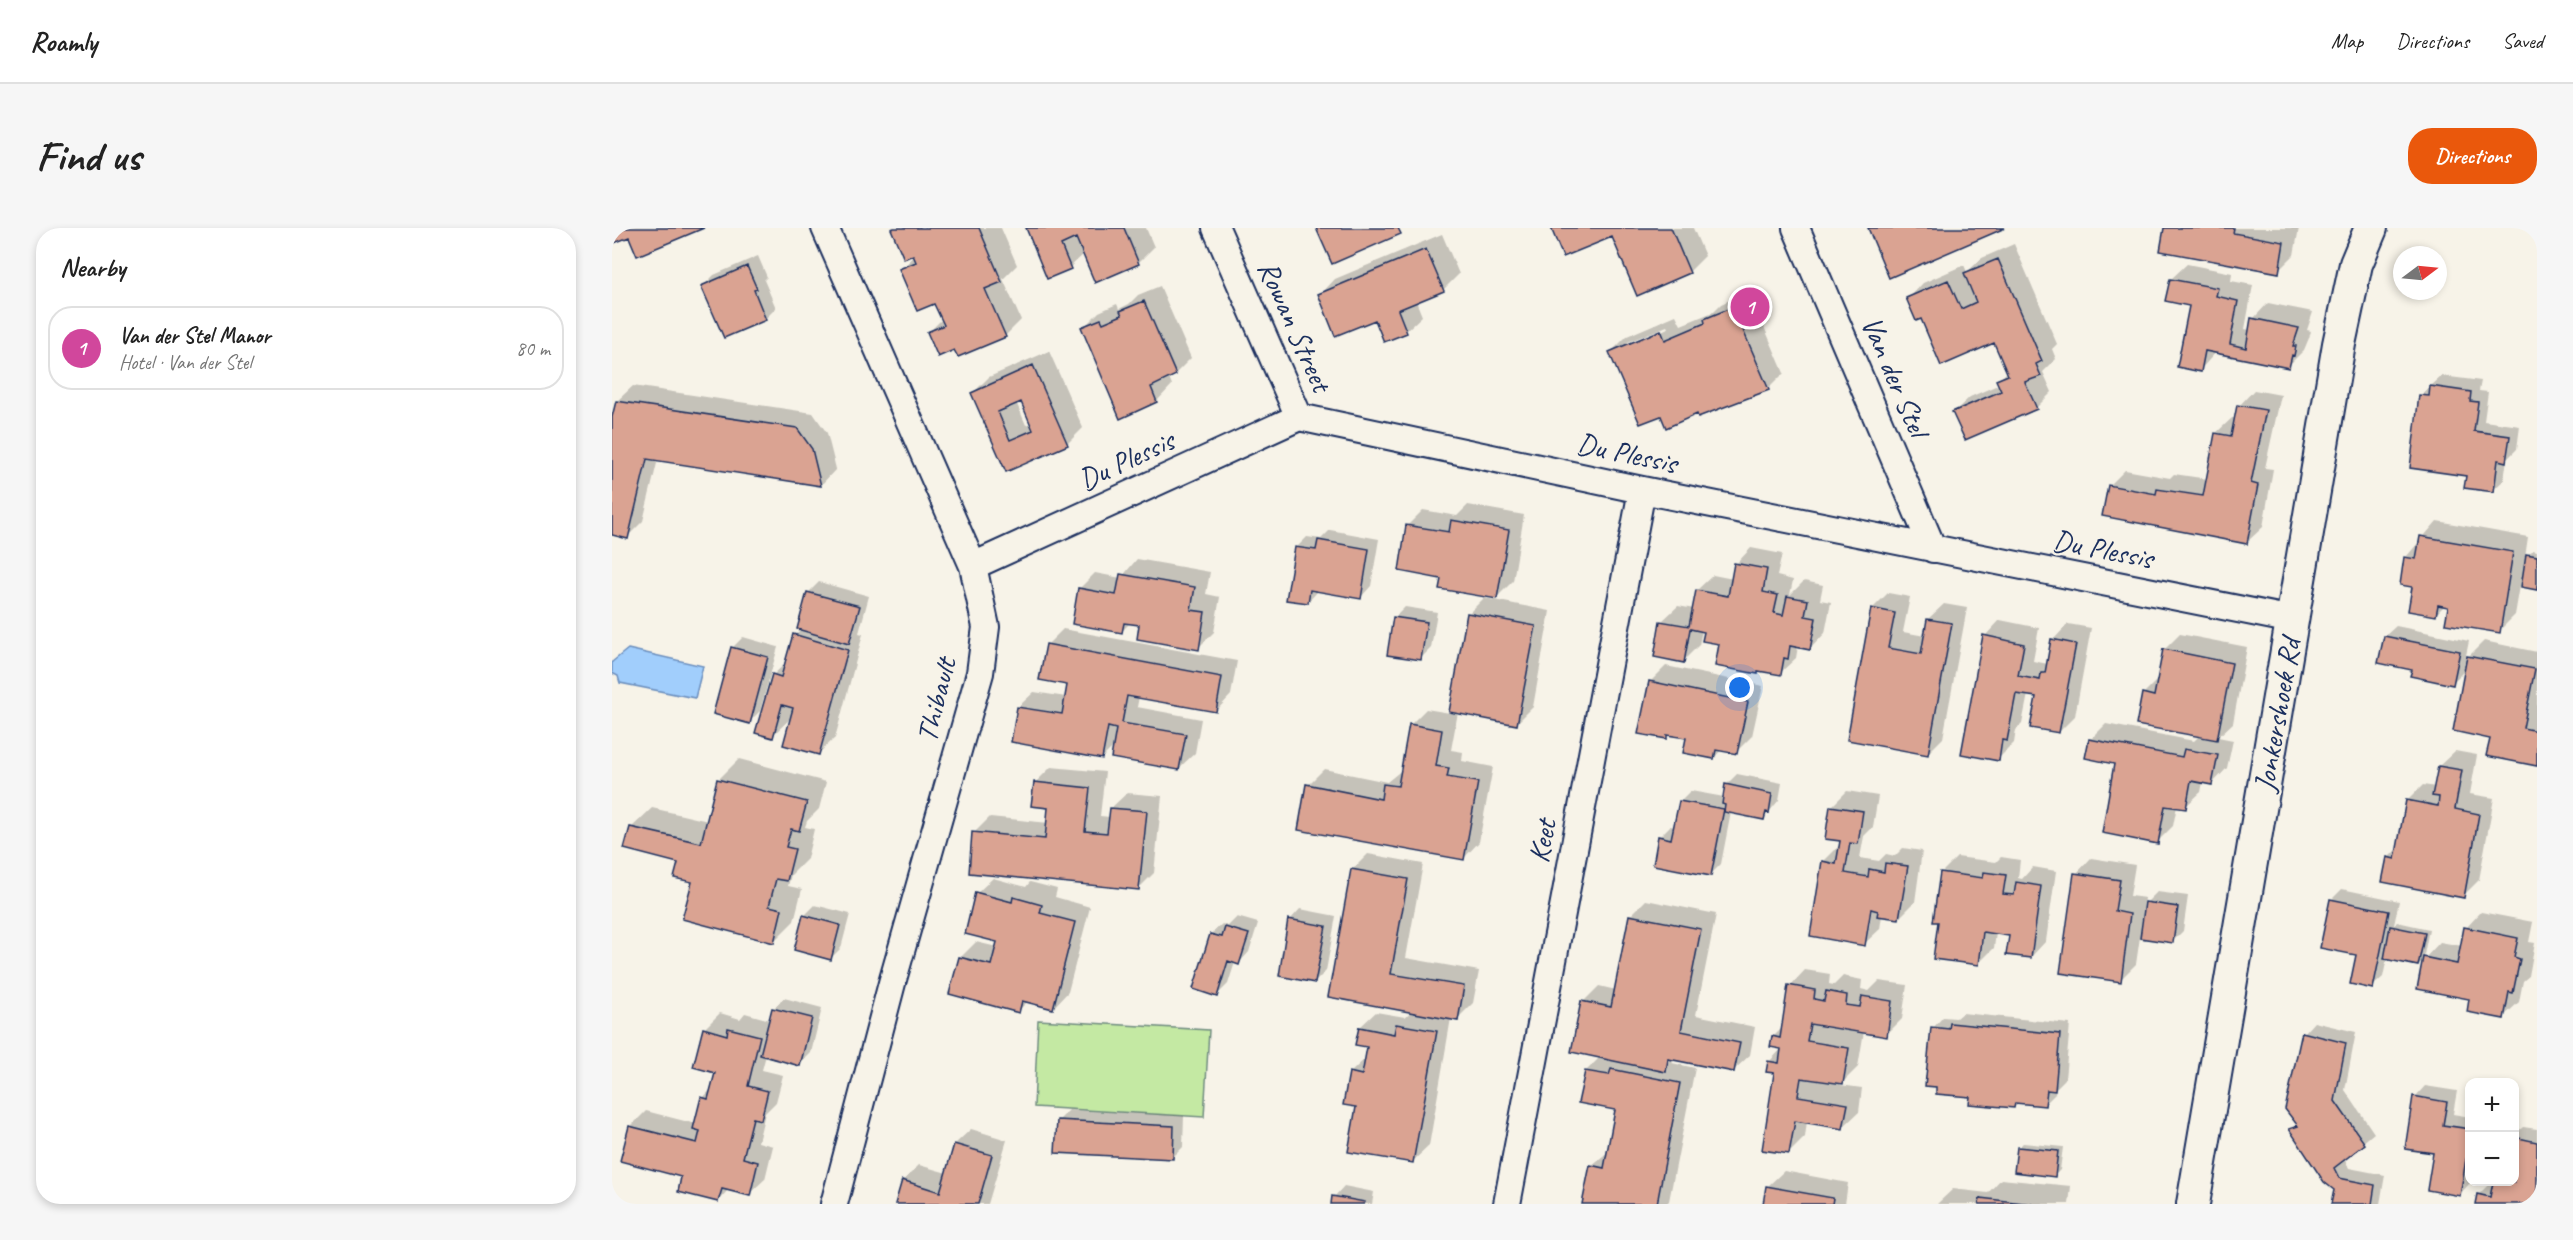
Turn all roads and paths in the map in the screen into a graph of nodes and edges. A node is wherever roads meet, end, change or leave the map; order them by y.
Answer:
1 (825, 228) edge
2 (1216, 228) edge
3 (1796, 228) edge
4 (2371, 228) edge
5 (1299, 417) junction
6 (1642, 490) junction
7 (1933, 549) junction
8 (974, 567) junction
9 (2293, 620) junction
10 (834, 1204) edge
11 (1506, 1204) edge
12 (2193, 1204) edge

1 - 8 street, Thibault
2 - 5 street, Rowan Street
3 - 7 street, Van der Stel
4 - 9 street, Jonkershoek Rd
5 - 6 street, Du Plessis
5 - 8 street, Du Plessis
6 - 7 street, Du Plessis
6 - 11 street, Keet
7 - 9 street, Du Plessis
8 - 10 street, Thibault
9 - 12 street, Jonkershoek Rd

